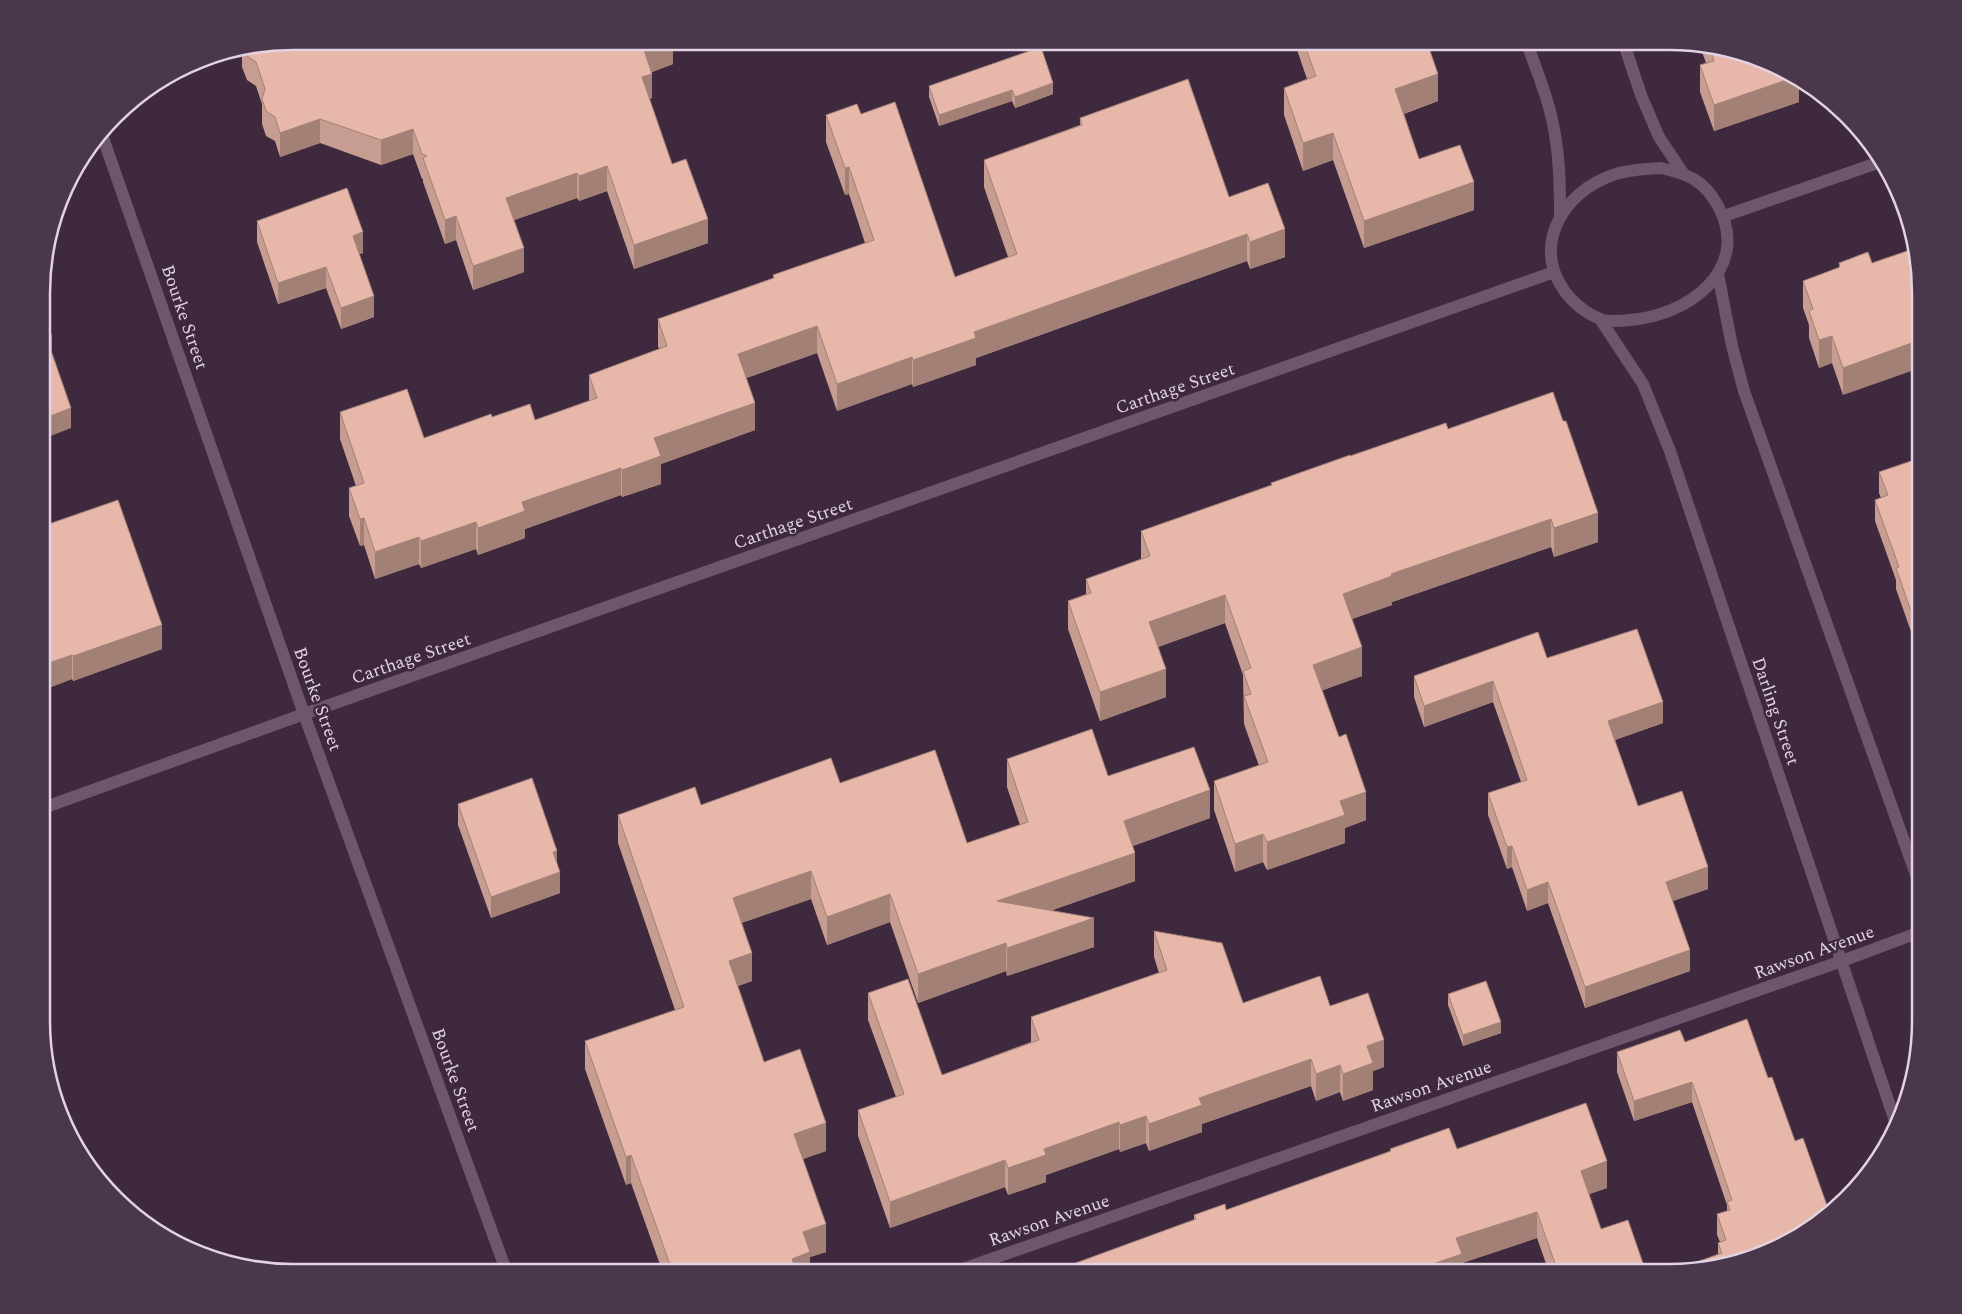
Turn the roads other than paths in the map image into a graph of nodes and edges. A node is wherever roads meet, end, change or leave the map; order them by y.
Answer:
1 (1529, 50) edge
2 (1626, 50) edge
3 (104, 141) edge
4 (1874, 164) edge
5 (1683, 173) junction
6 (1560, 215) junction
7 (1724, 216) junction
8 (1554, 272) junction
9 (1718, 274) junction
10 (1600, 319) junction
11 (304, 714) junction
12 (50, 805) edge
13 (1912, 864) edge
14 (1912, 935) edge
15 (1842, 961) junction
16 (1893, 1116) edge
17 (504, 1264) edge
18 (977, 1264) edge

1 - 6 street
2 - 5 street
3 - 11 street, Bourke Street
4 - 7 street
5 - 6 street
5 - 7 street
6 - 8 street
7 - 9 street
8 - 10 street
8 - 11 street, Carthage Street
9 - 10 street
9 - 13 street
10 - 15 street, Darling Street
11 - 12 street, Carthage Street
11 - 17 street, Bourke Street
14 - 15 street, Rawson Avenue
15 - 16 street, Darling Street
15 - 18 street, Rawson Avenue

